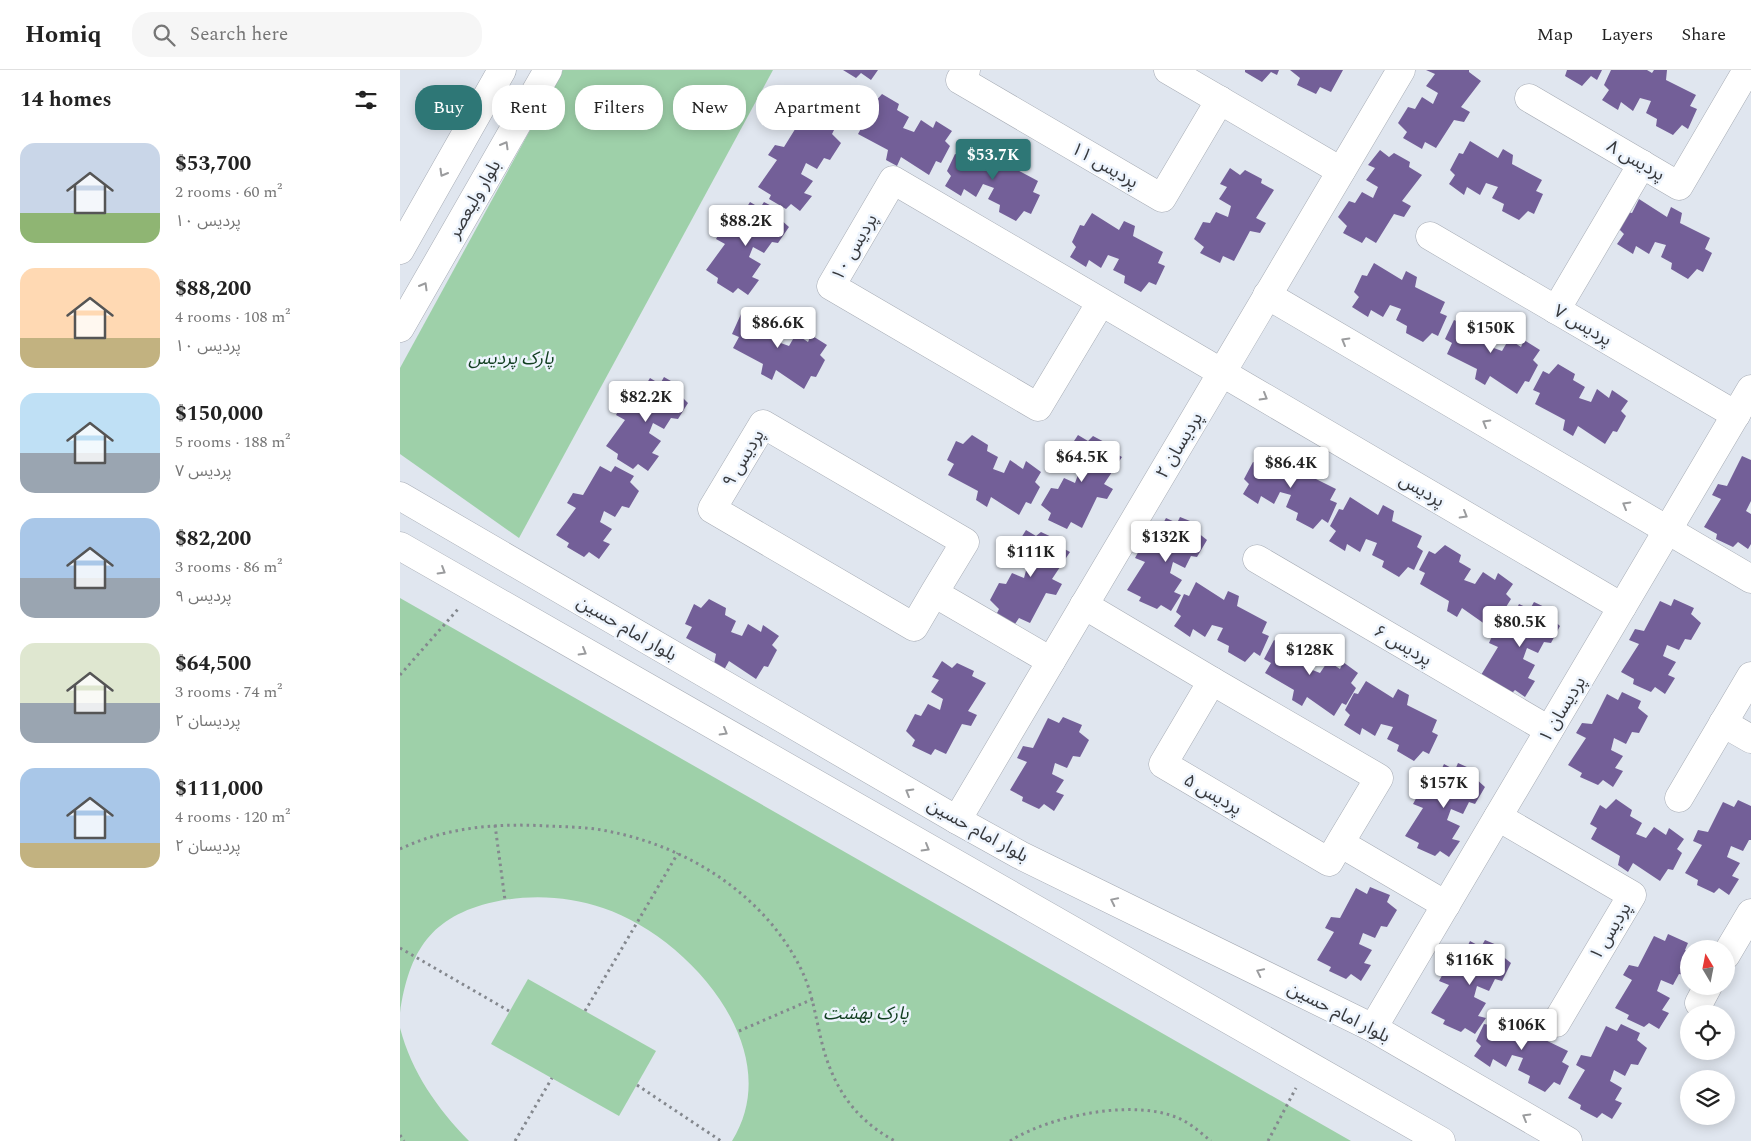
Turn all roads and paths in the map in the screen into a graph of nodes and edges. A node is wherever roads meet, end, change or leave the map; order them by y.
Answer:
1 (502, 70) edge
2 (548, 70) edge
3 (966, 70) edge
4 (1168, 70) edge
5 (1401, 70) edge
6 (1747, 70) edge
7 (1529, 98) dead end
8 (1220, 100) junction
9 (1642, 164) junction
10 (1341, 171) junction
11 (1430, 236) dead end
12 (400, 250) edge
13 (1267, 295) junction
14 (1101, 302) junction
15 (1556, 310) junction
16 (400, 328) edge
17 (1222, 372) junction
18 (1751, 389) edge
19 (1736, 415) junction
20 (400, 485) edge
21 (409, 501) edge
22 (1668, 530) junction
23 (400, 546) edge
24 (1257, 559) dead end
25 (1751, 579) edge
26 (475, 590) junction
27 (934, 593) junction
28 (1084, 605) junction
29 (1622, 607) junction
30 (1051, 662) junction
31 (400, 675) edge
32 (1751, 676) edge
33 (1212, 680) junction
34 (1723, 723) junction
35 (1549, 730) junction
36 (1751, 739) edge
37 (1679, 798) dead end
38 (1498, 817) junction
39 (957, 820) junction
40 (495, 825) junction
41 (1340, 843) junction
42 (400, 849) edge
43 (678, 853) junction
44 (1020, 854) junction
45 (1005, 893) junction
46 (505, 900) dead end
47 (1446, 905) junction
48 (1751, 913) edge
49 (1735, 941) edge
50 (400, 948) edge
51 (813, 998) junction
52 (510, 1011) dead end
53 (585, 1011) dead end
54 (1556, 1023) dead end
55 (1373, 1028) junction
56 (739, 1031) dead end
57 (1308, 1065) junction
58 (552, 1078) dead end
59 (637, 1085) dead end
60 (400, 1135) edge
61 (404, 1141) edge
62 (515, 1141) edge
63 (721, 1141) edge
64 (895, 1141) edge
65 (1010, 1141) edge
66 (1211, 1141) edge
67 (1268, 1141) edge
68 (1441, 1141) edge
69 (1568, 1141) edge

1 -> 12 street
16 -> 2 street, بلوار ولیعصر
3 - 8 street, پردیس ۱۱
4 - 8 street
5 - 10 street, پردیسان ۲
6 - 9 street, پردیس ۸
7 - 9 street, پردیس ۸
8 - 10 street
9 - 15 street
10 - 13 street, پردیسان ۲
11 - 15 street, پردیس ۷
13 - 17 street, پردیسان ۲
22 -> 13 street
14 - 14 street, پردیس ۱۰
14 - 17 street, پردیس ۱۰
15 - 19 street, پردیس ۷
17 - 28 street, پردیسان ۲
17 -> 29 street, پردیس
18 - 19 street, پردیسان ۱
19 - 22 street, پردیسان ۱
20 - 21 street, بلوار امام حسین
39 -> 21 street, بلوار امام حسین
22 - 25 street
22 - 29 street, پردیسان ۱
23 -> 26 street
24 - 35 street, پردیس ۶
26 - 31 path
26 -> 45 street
27 - 27 street, پردیس ۹
27 - 30 street
28 - 30 street, پردیسان ۲
28 - 33 street, پردیس ۵
29 - 35 street, پردیسان ۱
30 - 39 street, پردیسان ۲
32 - 34 street
33 - 41 street, پردیس ۵
33 - 41 street, پردیس ۵
34 - 36 street
34 - 37 street
35 - 38 street, پردیسان ۱
38 - 47 street, پردیسان ۱
38 - 54 street, پردیس ۱
39 - 44 street, بلوار امام حسین
40 - 42 path
40 - 43 path
40 - 46 path
41 - 47 street
43 - 51 path
43 - 53 path
44 - 45 street
55 -> 44 street, بلوار امام حسین
45 - 57 street
47 - 55 street, پردیسان ۱
48 - 49 street
50 - 52 path
51 - 56 path
51 - 64 path
69 -> 55 street, بلوار امام حسین
57 - 67 path
57 - 68 street
58 - 62 path
59 - 63 path
60 - 61 path
65 - 66 path

